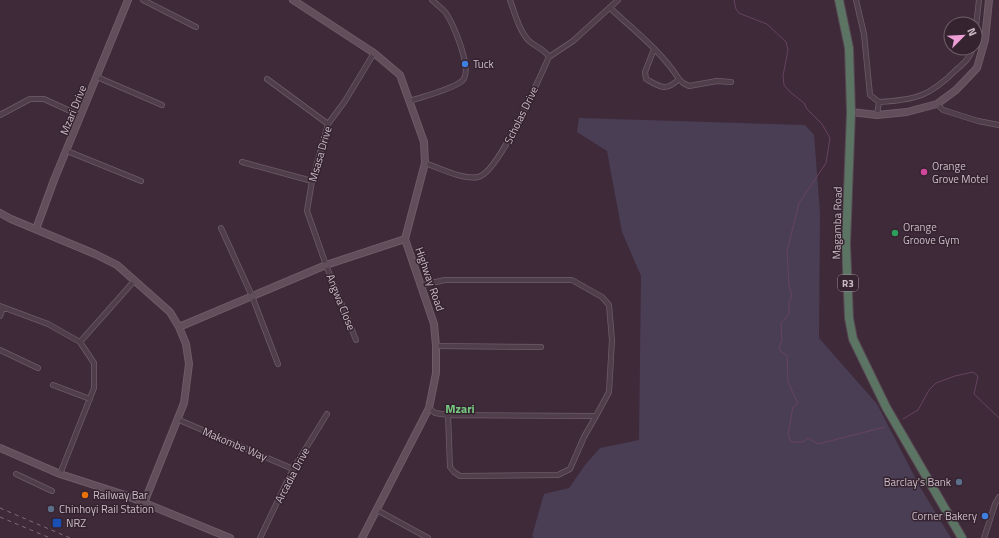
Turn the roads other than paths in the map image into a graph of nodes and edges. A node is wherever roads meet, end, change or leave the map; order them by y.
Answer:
1 (128, 0) edge
2 (143, 0) edge
3 (293, 0) edge
4 (432, 0) edge
5 (510, 0) edge
6 (618, 0) edge
7 (839, 0) edge
8 (856, 0) edge
9 (979, 0) edge
10 (989, 0) edge
11 (610, 8) junction
12 (977, 16) edge
13 (196, 26) dead end
14 (654, 49) junction
15 (374, 53) junction
16 (970, 56) edge
17 (549, 57) junction
18 (97, 77) junction
19 (267, 79) dead end
20 (678, 79) junction
21 (731, 82) dead end
22 (410, 101) junction
23 (879, 102) junction
24 (937, 104) junction
25 (162, 105) dead end
26 (851, 112) junction
27 (0, 115) edge
28 (877, 115) junction
29 (81, 116) junction
30 (328, 124) junction
31 (999, 125) edge
32 (67, 151) junction
33 (242, 162) dead end
34 (425, 163) junction
35 (141, 181) dead end
36 (312, 181) junction
37 (0, 213) edge
38 (221, 228) dead end
39 (36, 229) junction
40 (405, 239) junction
41 (326, 265) junction
42 (135, 280) junction
43 (422, 286) junction
44 (252, 296) junction
45 (2, 307) edge
46 (0, 316) edge
47 (179, 327) junction
48 (356, 340) dead end
49 (80, 342) junction
50 (436, 346) junction
51 (541, 347) dead end
52 (0, 350) edge
53 (278, 364) dead end
54 (38, 368) dead end
55 (53, 385) dead end
56 (90, 399) junction
57 (429, 408) junction
58 (327, 414) dead end
59 (448, 415) junction
60 (596, 416) junction
61 (177, 419) junction
62 (0, 448) edge
63 (293, 469) junction
64 (16, 474) dead end
65 (60, 474) junction
66 (52, 491) dead end
67 (999, 497) edge
68 (144, 503) junction
69 (377, 510) junction
70 (230, 538) edge
71 (260, 538) edge
72 (362, 538) edge
73 (428, 538) edge
74 (962, 538) edge
75 (984, 538) edge

1 - 18 street, Mzari Drive
2 - 13 street
3 - 15 street, Highway Road
4 - 22 street
5 - 17 street
6 - 11 street
7 - 26 highway, Magamba Road / R3
8 - 23 street
9 - 12 street
10 - 24 street
11 - 14 street
11 - 17 street
14 - 20 street
14 - 20 street
15 - 22 street, Highway Road
15 - 30 street, Msasa Drive
16 - 23 street
17 - 34 street, Scholas Drive
18 - 25 street
18 - 29 street, Mzari Drive
19 - 30 street
20 - 21 street
22 - 34 street, Highway Road
23 - 28 street
24 - 28 street
24 - 31 street
26 - 28 street
26 - 74 highway, Magamba Road / R3
27 - 29 street
29 - 32 street, Mzari Drive
30 - 36 street, Msasa Drive
32 - 35 street
32 - 39 street, Mzari Drive
33 - 36 street
34 - 40 street, Highway Road
36 - 41 street, Msasa Drive
37 - 39 street
38 - 44 street
39 - 42 street
40 - 41 street
40 - 43 street, Highway Road
41 - 44 street
41 - 48 street, Angwa Close
42 - 47 street
42 - 49 street
43 - 50 street, Highway Road
43 - 60 street
44 - 47 street
44 - 53 street
45 - 46 street
45 - 49 street
47 - 61 street
49 - 56 street
50 - 51 street
50 - 57 street, Highway Road
52 - 54 street
55 - 56 street
56 - 65 street
57 - 59 street
57 - 69 street, Highway Road
58 - 63 street, Arcadia Drive
59 - 60 street
59 - 60 street
61 - 63 street, Makombe Way
61 - 68 street
62 - 65 street
63 - 71 street, Arcadia Drive
64 - 66 street
65 - 68 street
67 - 75 street
68 - 70 street
69 - 72 street, Highway Road
69 - 73 street

